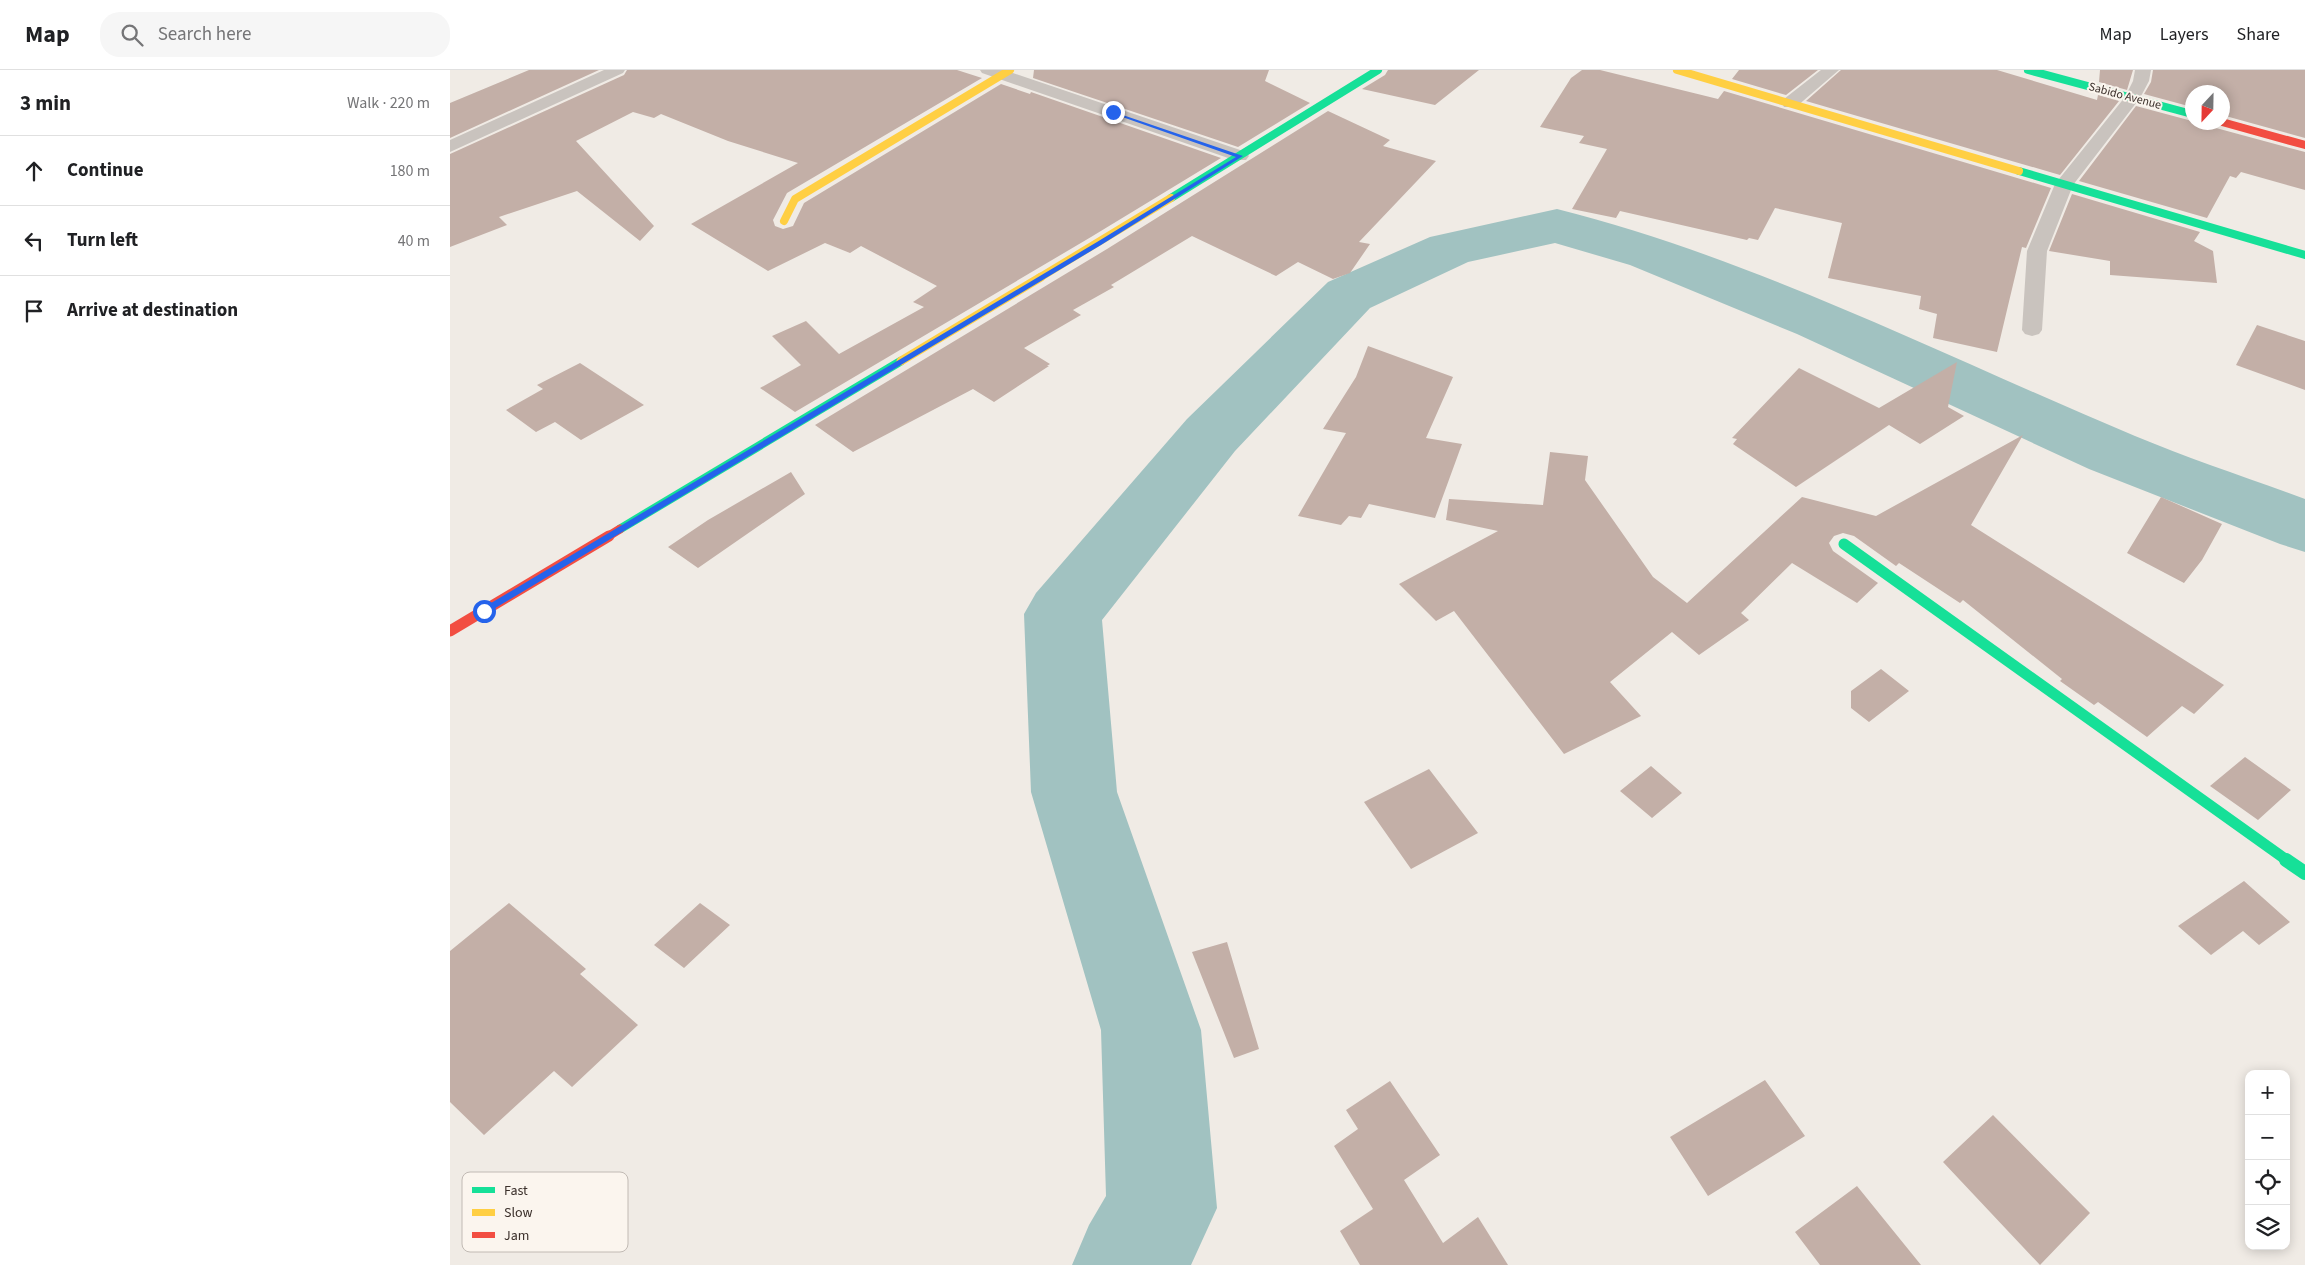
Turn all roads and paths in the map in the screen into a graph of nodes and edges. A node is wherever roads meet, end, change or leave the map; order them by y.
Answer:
1 (617, 70) edge
2 (1378, 70) edge
3 (1677, 70) edge
4 (1831, 70) edge
5 (2028, 70) edge
6 (2064, 70) edge
7 (2143, 70) edge
8 (1000, 72) edge
9 (2134, 94) junction
10 (1790, 103) junction
11 (2185, 105) edge
12 (2185, 112) edge
13 (2230, 116) edge
14 (2230, 124) edge
15 (2305, 136) edge
16 (2305, 145) edge
17 (450, 147) edge
18 (1240, 156) junction
19 (2064, 184) junction
20 (784, 221) dead end
21 (2305, 255) edge
22 (2032, 330) dead end
23 (1844, 544) dead end
24 (450, 631) edge
25 (2305, 873) edge

1 - 17 street
2 - 18 street
3 - 10 street
4 - 10 street
5 - 9 street, Sabido Avenue
6 - 9 street, Sabido Avenue
7 - 9 street
8 - 18 street
8 - 20 street
9 - 11 street, Sabido Avenue
9 - 12 street, Sabido Avenue
9 - 19 street
10 - 19 street
13 - 15 street
14 - 16 street
18 - 24 street
19 - 21 street
19 - 22 street
23 - 25 street

